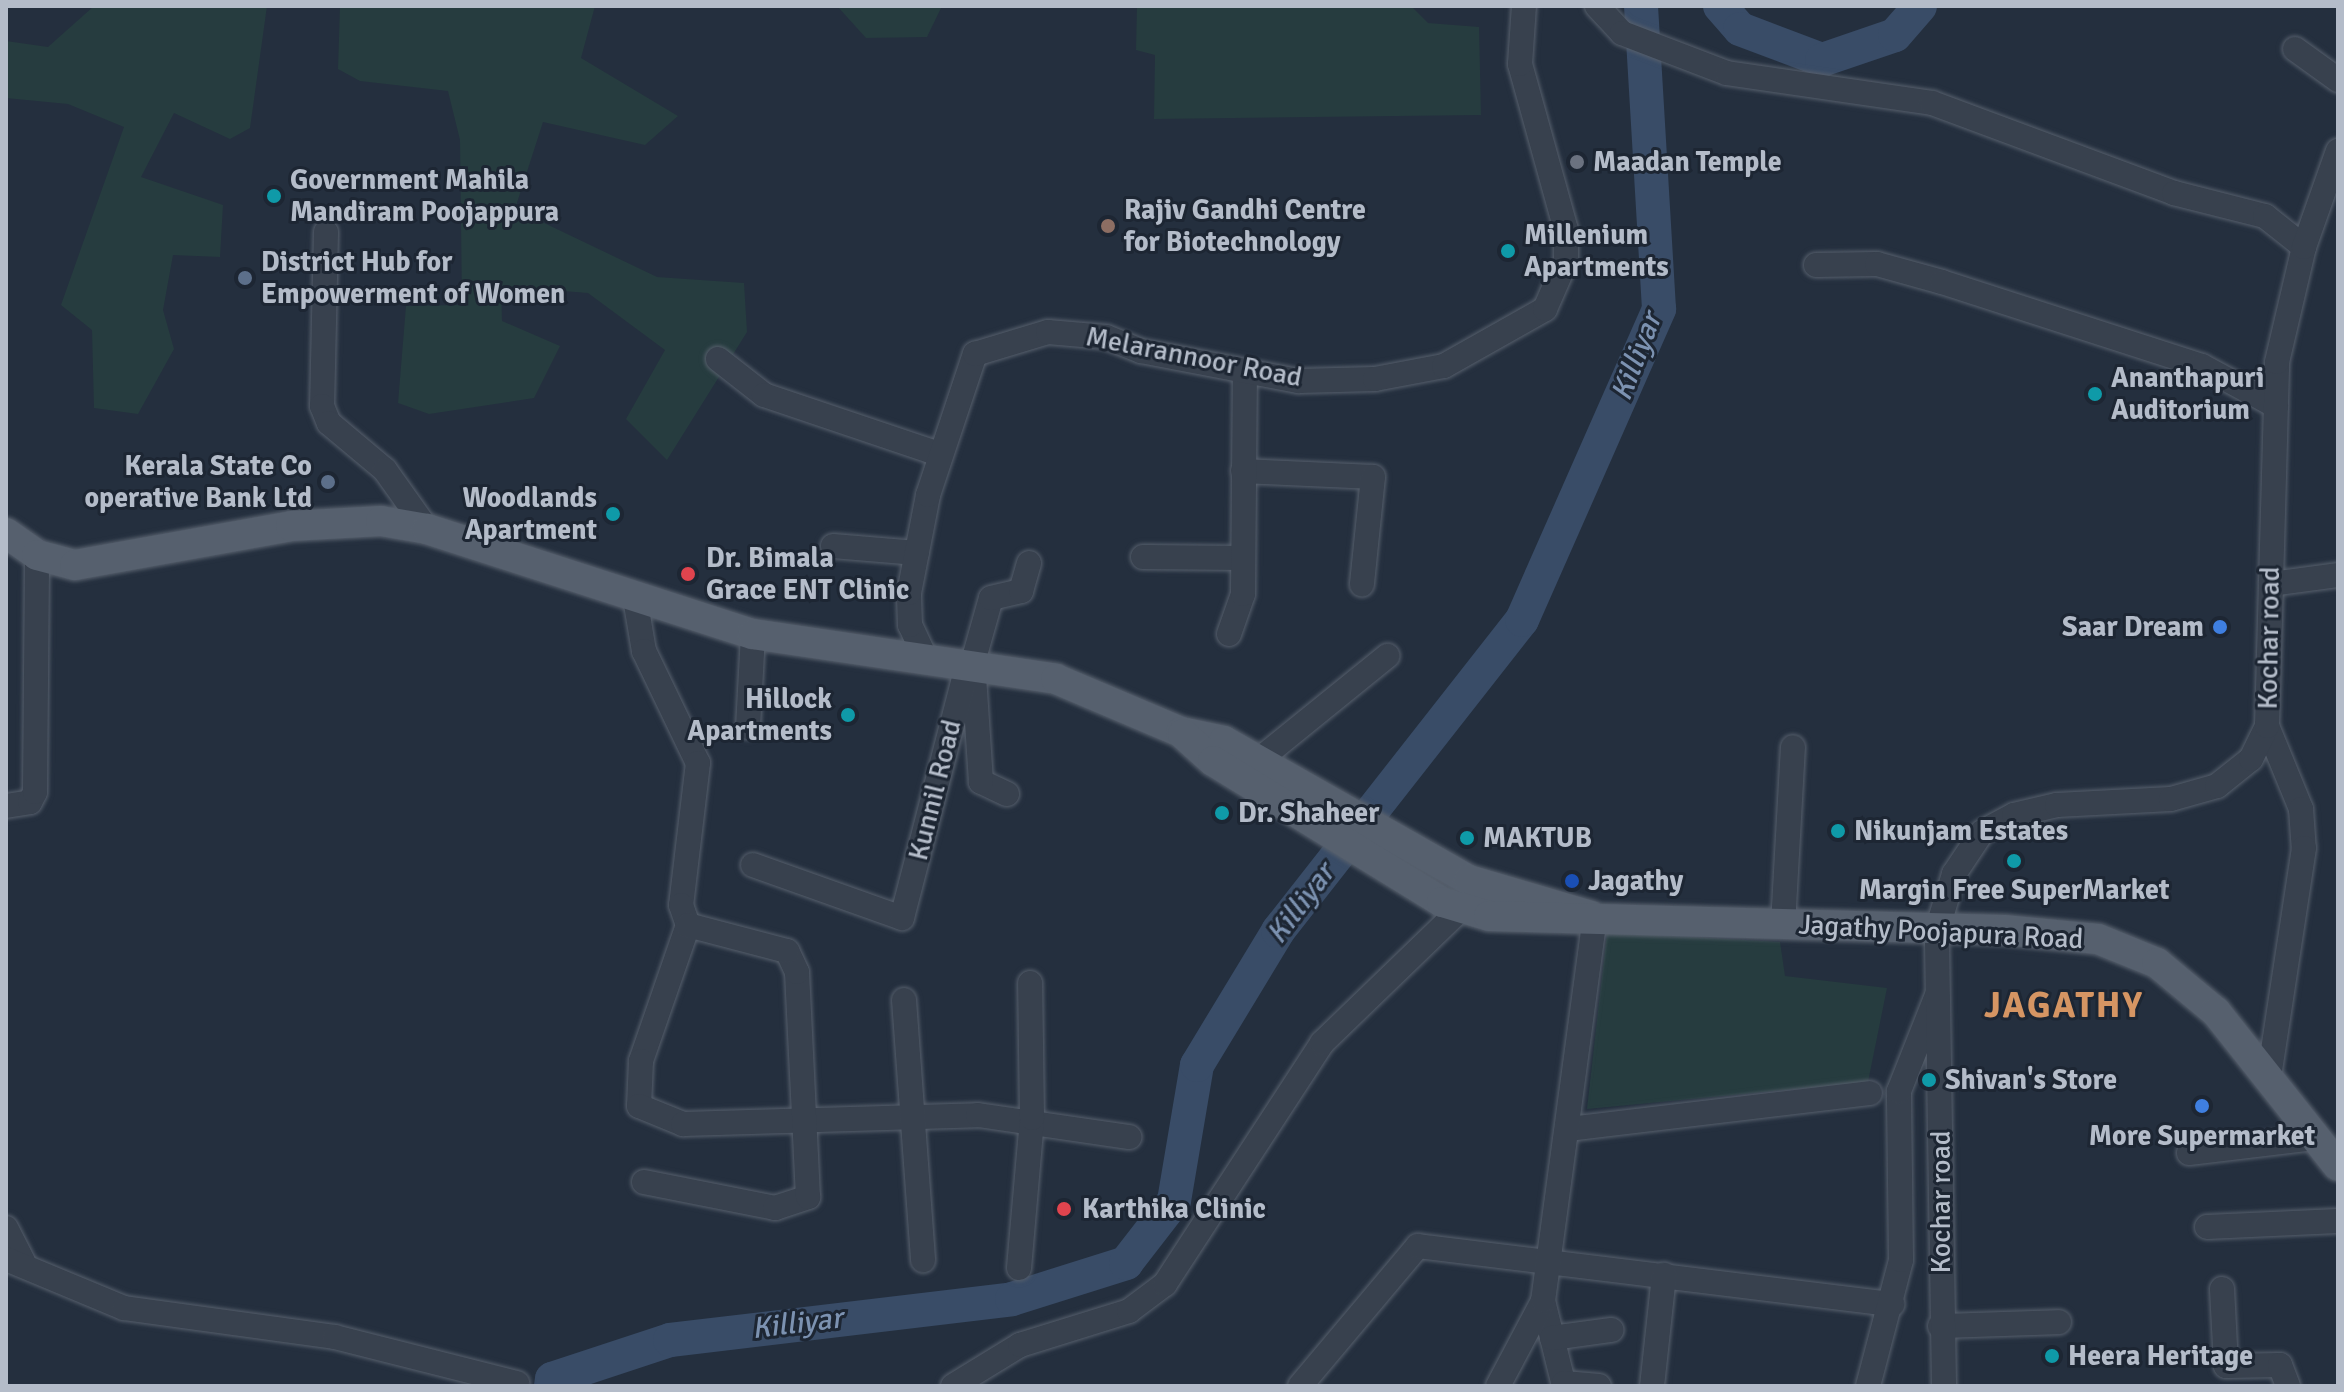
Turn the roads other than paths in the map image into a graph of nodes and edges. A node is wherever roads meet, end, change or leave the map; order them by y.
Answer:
1 (1524, 6) edge
2 (1597, 6) edge
3 (2295, 49) dead end
4 (2338, 80) edge
5 (2336, 160) edge
6 (326, 232) dead end
7 (2304, 247) junction
8 (1816, 265) dead end
9 (718, 359) dead end
10 (1245, 372) junction
11 (2276, 406) junction
12 (939, 454) junction
13 (1243, 471) junction
14 (427, 529) junction
15 (6, 533) edge
16 (833, 546) dead end
17 (917, 553) junction
18 (37, 555) junction
19 (1143, 557) dead end
20 (1243, 558) junction
21 (1029, 563) dead end
22 (2338, 575) edge
23 (1362, 584) dead end
24 (2271, 584) junction
25 (635, 598) junction
26 (753, 634) junction
27 (1229, 634) dead end
28 (1387, 656) dead end
29 (925, 657) junction
30 (970, 662) junction
31 (2267, 726) junction
32 (748, 727) dead end
33 (1181, 732) junction
34 (1793, 747) dead end
35 (1260, 759) junction
36 (1298, 793) junction
37 (1007, 794) dead end
38 (6, 806) edge
39 (753, 865) dead end
40 (1458, 897) junction
41 (1593, 916) junction
42 (688, 925) junction
43 (1783, 925) junction
44 (1937, 930) junction
45 (1030, 983) dead end
46 (1940, 990) junction
47 (904, 1000) dead end
48 (2270, 1071) junction
49 (1870, 1093) dead end
50 (918, 1115) junction
51 (1032, 1118) junction
52 (805, 1125) junction
53 (1569, 1129) junction
54 (1129, 1137) dead end
55 (2314, 1138) junction
56 (2189, 1153) dead end
57 (2338, 1166) edge
58 (644, 1182) dead end
59 (2338, 1221) edge
60 (2207, 1227) dead end
61 (6, 1228) edge
62 (1547, 1259) junction
63 (14, 1260) edge
64 (923, 1260) dead end
65 (1019, 1268) dead end
66 (1664, 1275) junction
67 (2222, 1289) dead end
68 (1543, 1301) junction
69 (1892, 1304) junction
70 (2059, 1322) dead end
71 (1940, 1326) junction
72 (1611, 1330) dead end
73 (1552, 1338) junction
74 (517, 1383) dead end
75 (1564, 1384) edge
76 (953, 1386) edge
77 (1300, 1386) edge
78 (1498, 1386) edge
79 (1599, 1386) edge
80 (1652, 1386) edge
81 (1868, 1386) edge
82 (1944, 1386) edge
83 (2288, 1386) edge

1 - 10 street, Melarannoor Road
2 - 7 street
3 - 4 street
5 - 7 street, Kochar road
6 - 14 street
7 - 11 street, Kochar road
8 - 11 street
9 - 12 street
10 - 12 street, Melarannoor Road
10 - 13 street
11 - 24 street, Kochar road
12 - 17 street, Melarannoor Road
13 - 20 street
13 - 23 street
14 - 18 main road
14 - 25 main road
15 - 18 main road
16 - 17 street
17 - 29 street, Melarannoor Road
18 - 38 street
19 - 20 street
20 - 27 street
21 - 30 street, Kunnil Road
22 - 24 street
24 - 31 street, Kochar road
25 - 26 main road
25 - 42 street
26 - 29 main road
26 - 32 street
28 - 35 street
29 - 30 main road
30 - 33 main road
30 - 37 street
30 - 39 street, Kunnil Road
31 - 44 street, Kochar road
31 - 48 street
33 - 35 main road
33 - 36 main road
34 - 43 street
35 - 36 main road
36 - 40 main road, Jagathy Poojapura Road
40 - 41 main road, Jagathy Poojapura Road
40 - 76 street
41 - 43 main road, Jagathy Poojapura Road
41 - 53 street
42 - 52 street
42 - 52 street
43 - 44 main road, Jagathy Poojapura Road
44 - 46 street, Kochar road
44 - 48 main road, Jagathy Poojapura Road
45 - 51 street
46 - 69 street
46 - 71 street, Kochar road
47 - 50 street
48 - 55 main road, Jagathy Poojapura Road
49 - 53 street
50 - 51 street
50 - 52 street
50 - 64 street
51 - 54 street
51 - 65 street
52 - 58 street
53 - 62 street
55 - 56 street
55 - 57 main road, Jagathy Poojapura Road
59 - 60 street
61 - 63 street
62 - 66 street
62 - 68 street
62 - 77 street
63 - 74 street
66 - 69 street
66 - 80 street
67 - 83 street
68 - 73 street
68 - 78 street
69 - 81 street
70 - 71 street
71 - 82 street, Kochar road
72 - 73 street
73 - 75 street
75 - 79 street

